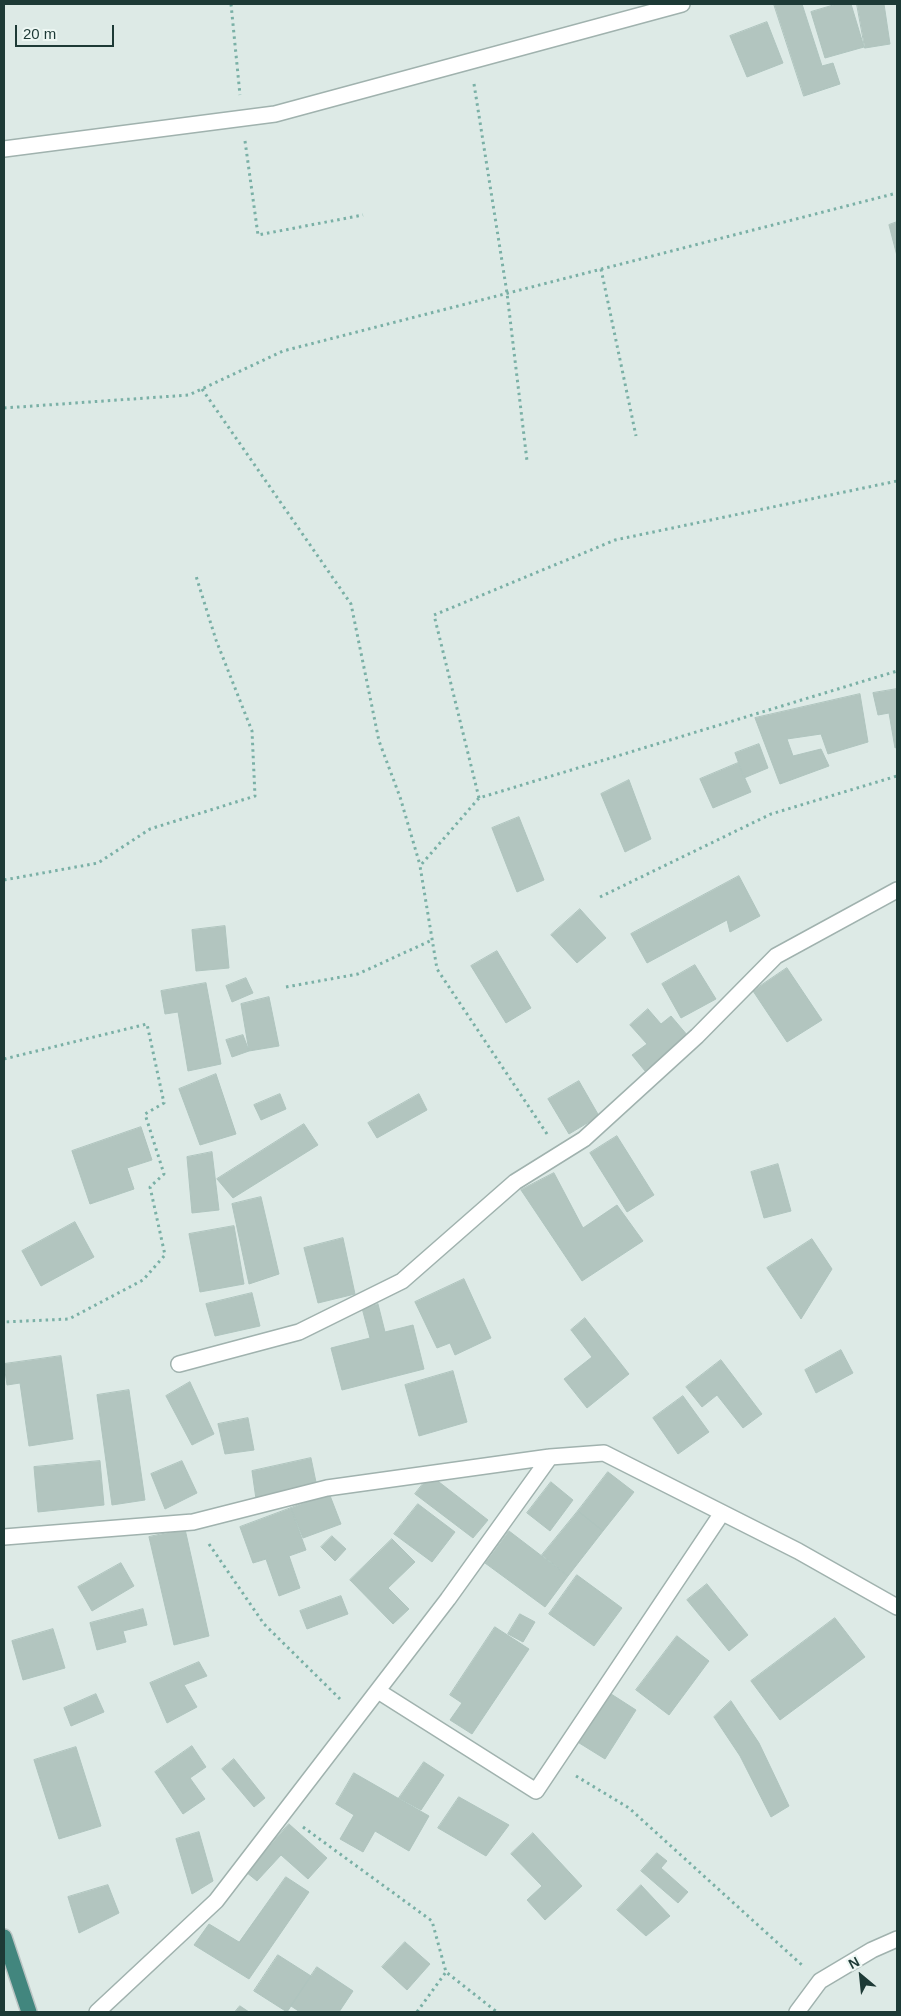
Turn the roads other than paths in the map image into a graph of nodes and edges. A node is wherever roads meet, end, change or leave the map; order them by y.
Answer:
1 (682, 4) edge
2 (4, 148) edge
3 (897, 890) edge
4 (179, 1364) dead end
5 (550, 1457) junction
6 (722, 1513) junction
7 (4, 1537) edge
8 (897, 1607) edge
9 (378, 1691) junction
10 (4, 1937) edge
11 (897, 1939) edge
12 (29, 2012) edge
13 (97, 2012) edge
14 (797, 2012) edge

1 - 2 street
3 - 4 street
5 - 6 street
5 - 7 street
5 - 9 street
6 - 8 street
6 - 9 street
9 - 13 street
10 - 12 highway
11 - 14 street

